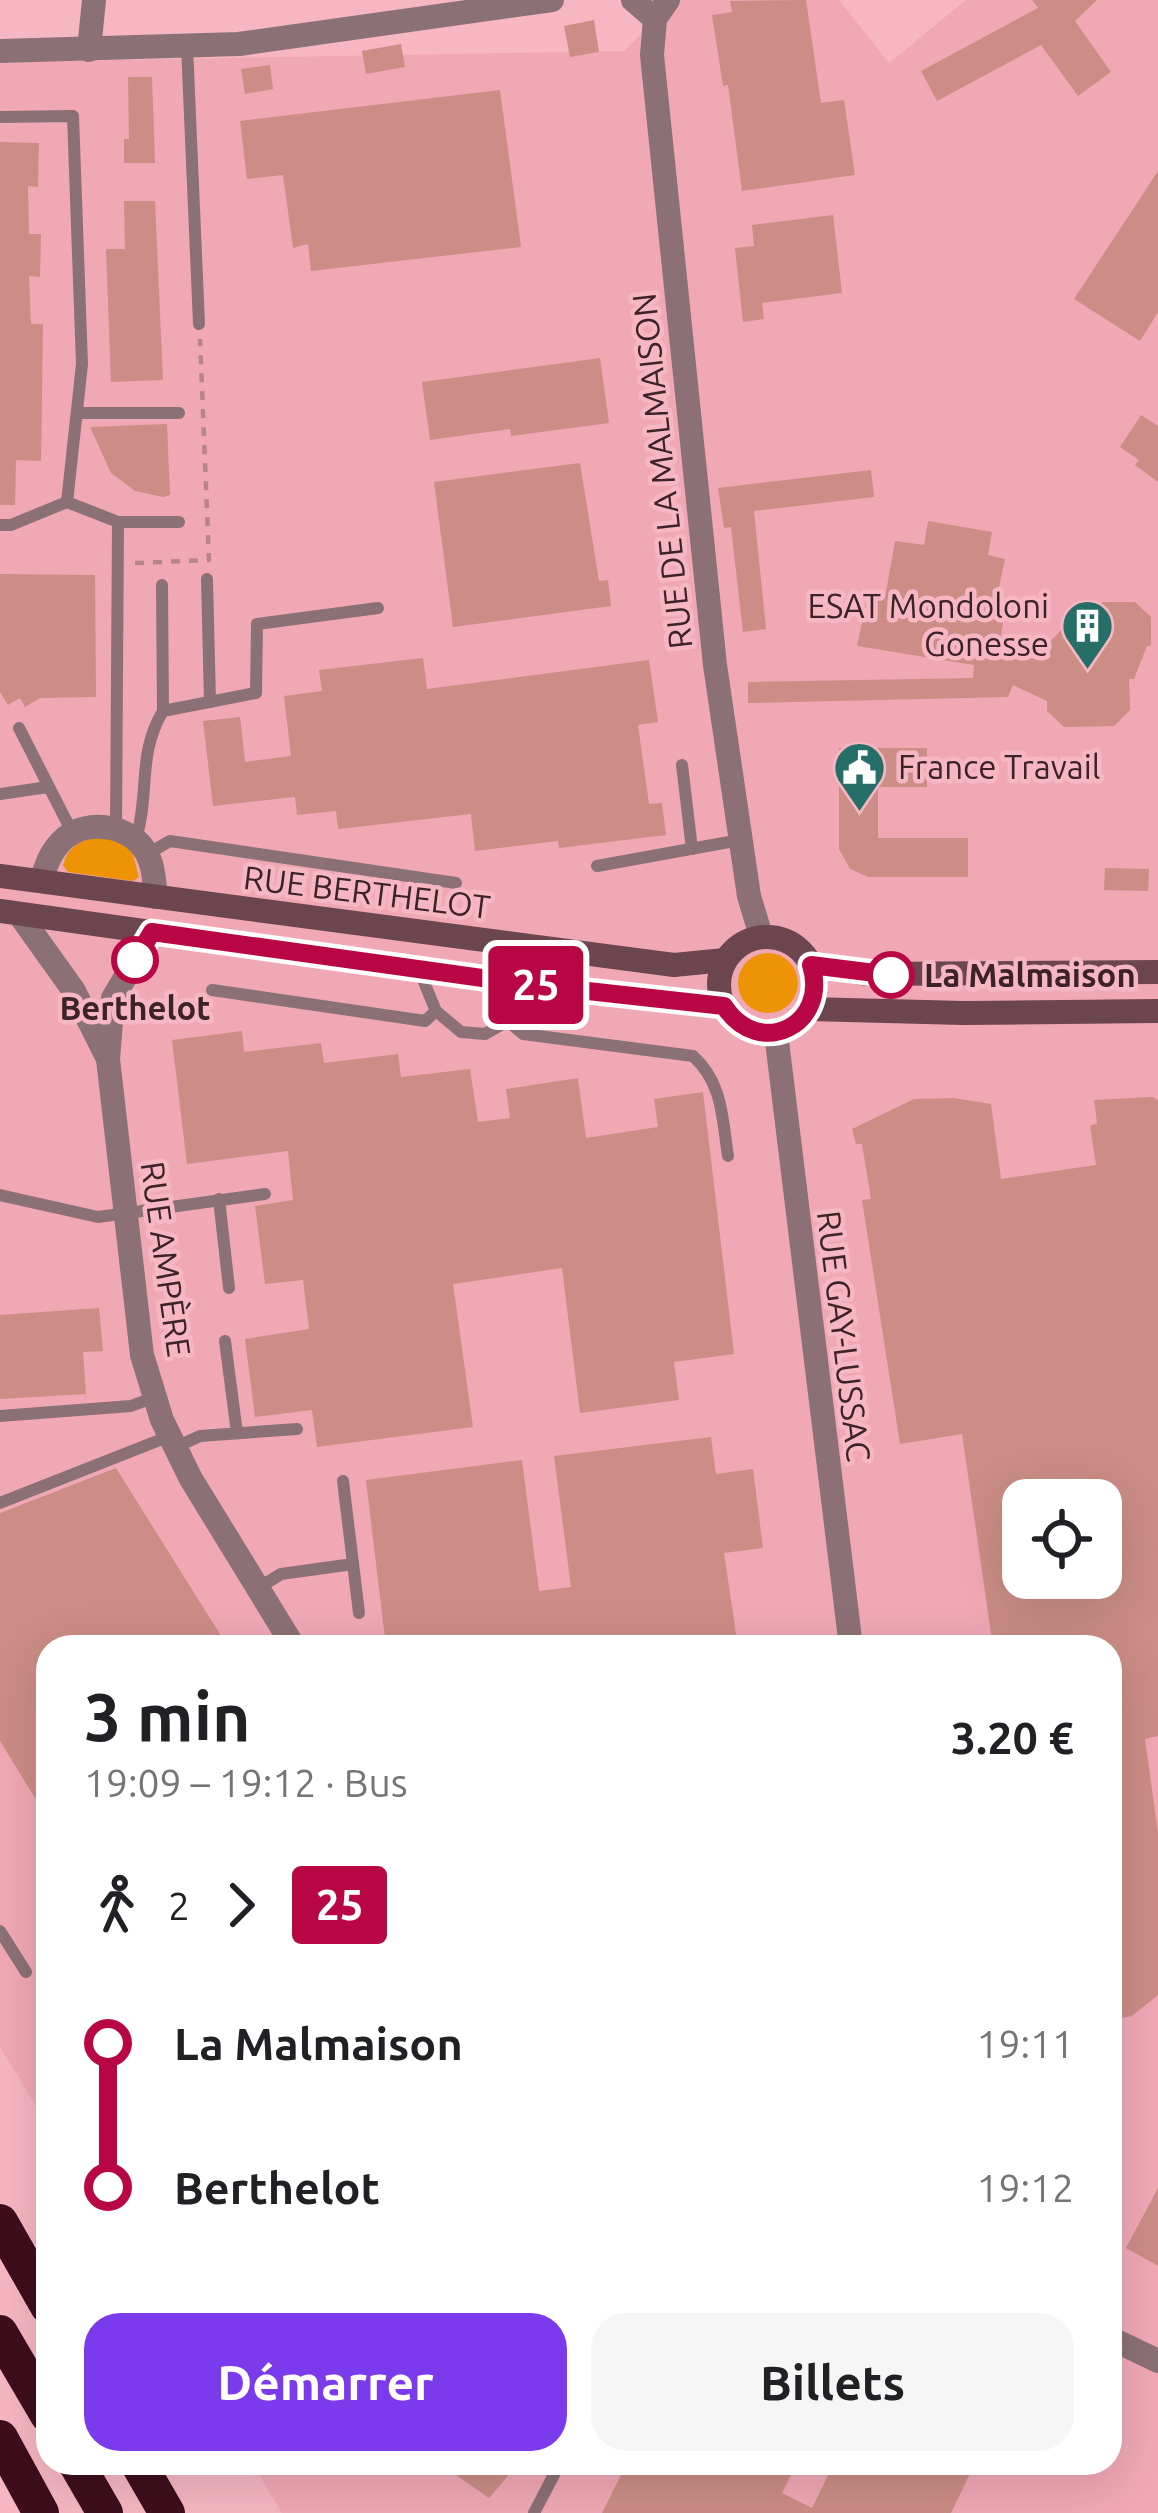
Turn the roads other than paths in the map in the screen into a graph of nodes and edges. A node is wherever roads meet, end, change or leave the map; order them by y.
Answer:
1 (94, 0) edge
2 (552, 0) edge
3 (633, 0) edge
4 (661, 9) edge
5 (187, 46) junction
6 (89, 50) junction
7 (0, 51) edge
8 (0, 117) edge
9 (200, 324) road end
10 (179, 412) dead end
11 (79, 413) junction
12 (67, 502) junction
13 (118, 522) junction
14 (179, 522) dead end
15 (0, 524) edge
16 (207, 579) dead end
17 (162, 585) dead end
18 (378, 608) dead end
19 (209, 702) junction
20 (163, 711) junction
21 (19, 728) dead end
22 (682, 765) dead end
23 (48, 787) junction
24 (0, 794) edge
25 (73, 833) junction
26 (740, 840) junction
27 (133, 841) junction
28 (692, 848) junction
29 (597, 866) dead end
30 (0, 876) edge
31 (41, 881) junction
32 (456, 883) dead end
33 (156, 897) junction
34 (9, 912) edge
35 (152, 932) junction
36 (761, 936) junction
37 (725, 960) junction
38 (811, 965) junction
39 (419, 969) junction
40 (1158, 972) edge
41 (533, 985) junction
42 (212, 990) dead end
43 (724, 1006) junction
44 (808, 1010) junction
45 (436, 1011) junction
46 (1158, 1011) edge
47 (508, 1021) junction
48 (776, 1033) junction
49 (108, 1059) junction
50 (728, 1156) dead end
51 (265, 1194) dead end
52 (0, 1195) edge
53 (219, 1199) junction
54 (125, 1215) junction
55 (229, 1288) dead end
56 (225, 1341) dead end
57 (155, 1397) junction
58 (0, 1416) edge
59 (297, 1429) dead end
60 (237, 1433) junction
61 (172, 1442) junction
62 (343, 1481) dead end
63 (0, 1503) edge
64 (352, 1564) junction
65 (258, 1588) junction
66 (359, 1613) dead end
67 (287, 1635) edge
68 (850, 1635) edge
69 (0, 1931) edge
70 (26, 1972) dead end
71 (0, 2222) edge
72 (36, 2285) edge
73 (0, 2332) edge
74 (1122, 2344) edge
75 (1158, 2361) edge
76 (36, 2394) edge
77 (0, 2438) edge
78 (83, 2475) edge
79 (145, 2475) edge
80 (554, 2475) edge
81 (41, 2513) edge
82 (104, 2513) edge
83 (167, 2513) edge
84 (534, 2513) edge

1 - 6 street
2 - 5 street
3 - 4 street
4 - 26 street, RUE DE LA MALMAISON
5 - 6 street
5 - 9 lane
6 - 7 street
8 - 11 lane
10 - 11 lane
11 - 12 lane
12 - 13 lane
12 - 15 lane
13 - 14 lane
13 - 27 lane
16 - 19 lane
17 - 20 lane
18 - 19 lane
19 - 20 lane
20 - 27 lane
21 - 23 lane
22 - 28 lane
23 - 24 lane
23 - 25 lane
25 - 27 street
25 - 31 street
26 - 28 lane
26 - 36 street, RUE DE LA MALMAISON
27 - 32 lane
27 - 33 street
28 - 29 lane
30 - 31 main road, RUE BERTHELOT
31 - 33 main road, RUE BERTHELOT
33 - 37 main road, RUE BERTHELOT
34 - 35 main road, RUE BERTHELOT
34 - 49 street, RUE AMPÈRE
35 - 39 main road, RUE BERTHELOT
35 - 49 street, RUE AMPÈRE
36 - 37 main road
36 - 38 main road
37 - 43 main road
38 - 40 main road
38 - 44 main road
39 - 41 main road, RUE BERTHELOT
39 - 45 lane
41 - 43 main road, RUE BERTHELOT
41 - 47 lane
42 - 45 lane
43 - 48 main road
44 - 46 main road
44 - 48 main road
45 - 47 lane
47 - 50 lane
48 - 68 street, RUE GAY-LUSSAC
49 - 54 street, RUE AMPÈRE
51 - 53 lane
52 - 54 lane
53 - 54 lane
53 - 55 lane
54 - 57 street, RUE AMPÈRE
56 - 60 lane
57 - 58 lane
57 - 61 street, RUE AMPÈRE
59 - 60 lane
60 - 61 lane
61 - 63 lane
61 - 65 street, RUE AMPÈRE
62 - 64 lane
64 - 65 lane
64 - 66 lane
65 - 67 street, RUE AMPÈRE
69 - 70 lane
71 - 72 highway
73 - 76 highway
74 - 75 street
77 - 81 highway
78 - 82 highway
79 - 83 highway
80 - 84 lane

